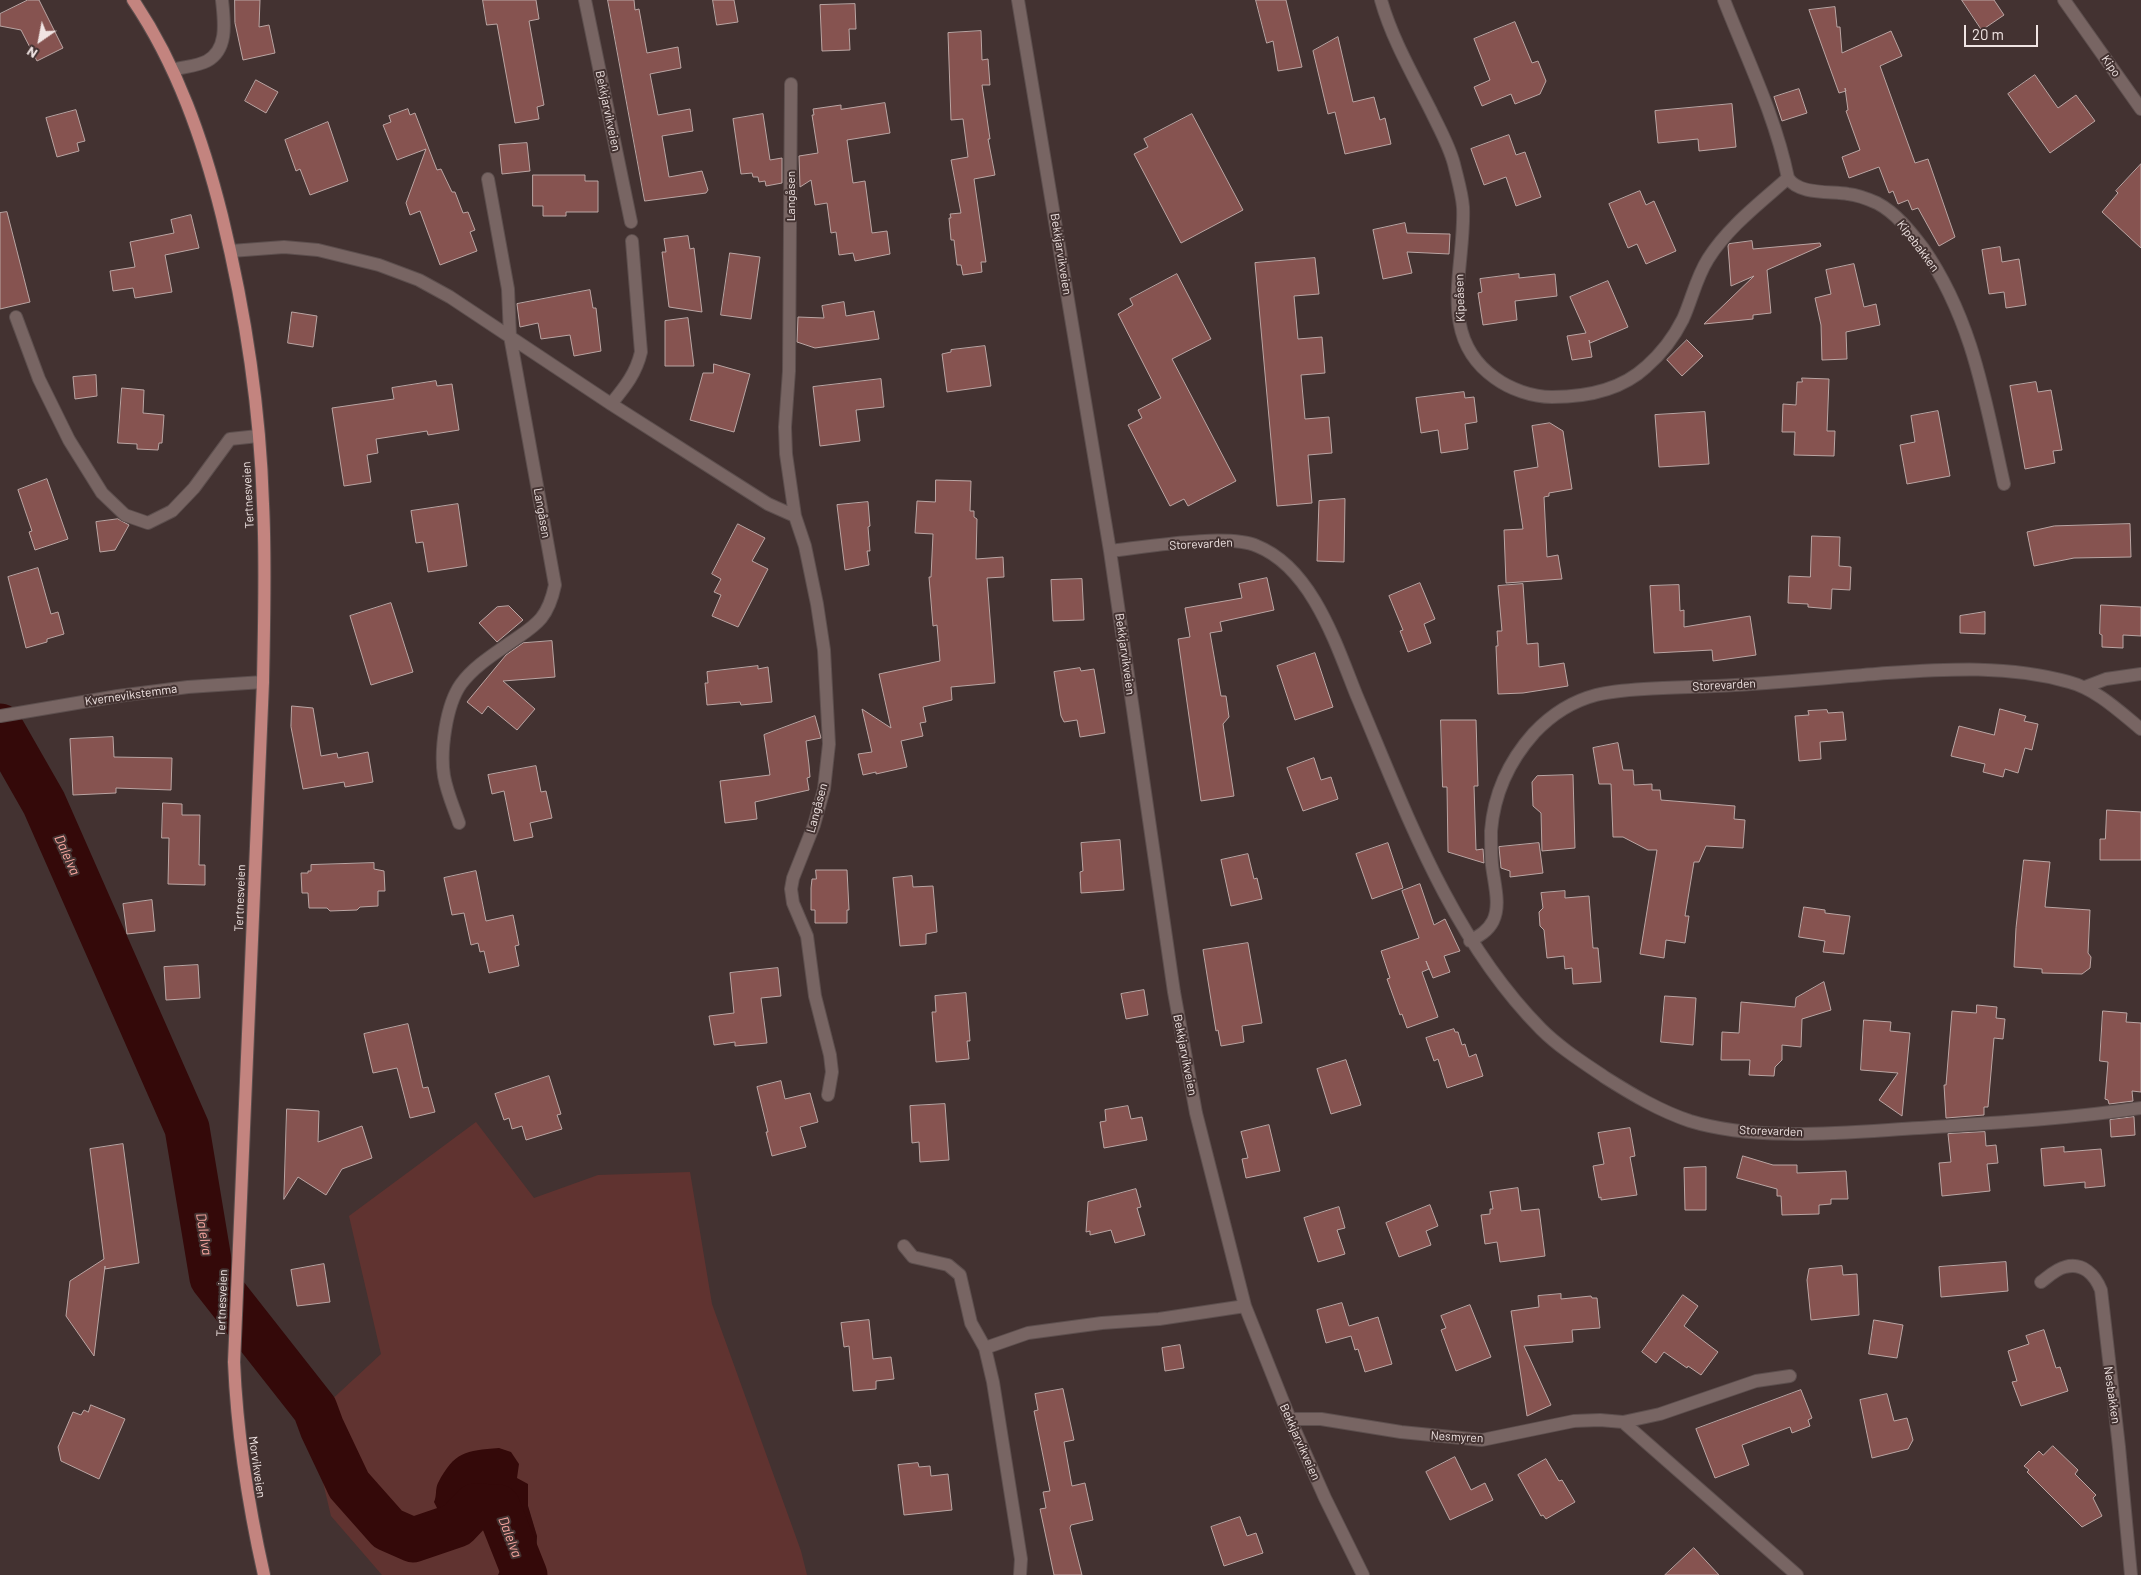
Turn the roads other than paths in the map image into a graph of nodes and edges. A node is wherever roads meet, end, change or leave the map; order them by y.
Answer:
1 (133, 0) edge
2 (222, 0) edge
3 (584, 0) edge
4 (1018, 0) edge
5 (1381, 0) edge
6 (1724, 0) edge
7 (2064, 0) edge
8 (173, 70) junction
9 (791, 84) dead end
10 (2141, 109) edge
11 (1788, 178) junction
12 (488, 179) dead end
13 (631, 222) dead end
14 (632, 242) dead end
15 (231, 251) junction
16 (16, 317) dead end
17 (510, 336) junction
18 (611, 404) junction
19 (258, 436) junction
20 (2004, 484) dead end
21 (795, 516) junction
22 (1110, 550) junction
23 (2141, 674) edge
24 (263, 682) junction
25 (2085, 687) junction
26 (0, 716) edge
27 (2141, 729) edge
28 (459, 824) dead end
29 (1470, 941) junction
30 (828, 1095) dead end
31 (2141, 1108) edge
32 (904, 1246) dead end
33 (2041, 1282) dead end
34 (1245, 1306) junction
35 (984, 1348) junction
36 (234, 1362) joint
37 (1790, 1376) dead end
38 (1290, 1419) junction
39 (1623, 1422) junction
40 (264, 1575) edge
41 (1020, 1575) edge
42 (1363, 1575) edge
43 (1797, 1575) edge
44 (2132, 1575) edge

1 - 8 main road, Tertnesveien
2 - 8 street
3 - 13 street, Bekkjarvikveien
4 - 22 street, Bekkjarvikveien
5 - 11 street, Kipeåsen
6 - 11 street
7 - 10 street, Kipo
8 - 15 main road, Tertnesveien
9 - 21 street, Langåsen
11 - 20 street, Kipebakken
12 - 17 street, Langåsen
14 - 18 street
15 - 17 street
15 - 19 main road, Tertnesveien
16 - 19 street
17 - 18 street
17 - 28 street, Langåsen
18 - 21 street
19 - 24 main road, Tertnesveien
21 - 30 street, Langåsen
22 - 29 street, Storevarden
22 - 34 street, Bekkjarvikveien
23 - 25 street
24 - 26 street, Kvernevikstemma
24 - 36 main road, Tertnesveien
25 - 27 street, Storevarden
25 - 29 street, Storevarden
29 - 31 street, Storevarden
32 - 35 street
33 - 44 street, Nesbakken
34 - 35 street
34 - 38 street, Bekkjarvikveien
35 - 41 street
36 - 40 main road, Morvikveien
37 - 39 street, Nesmyren
38 - 39 street, Nesmyren
38 - 42 street, Bekkjarvikveien
39 - 43 street

